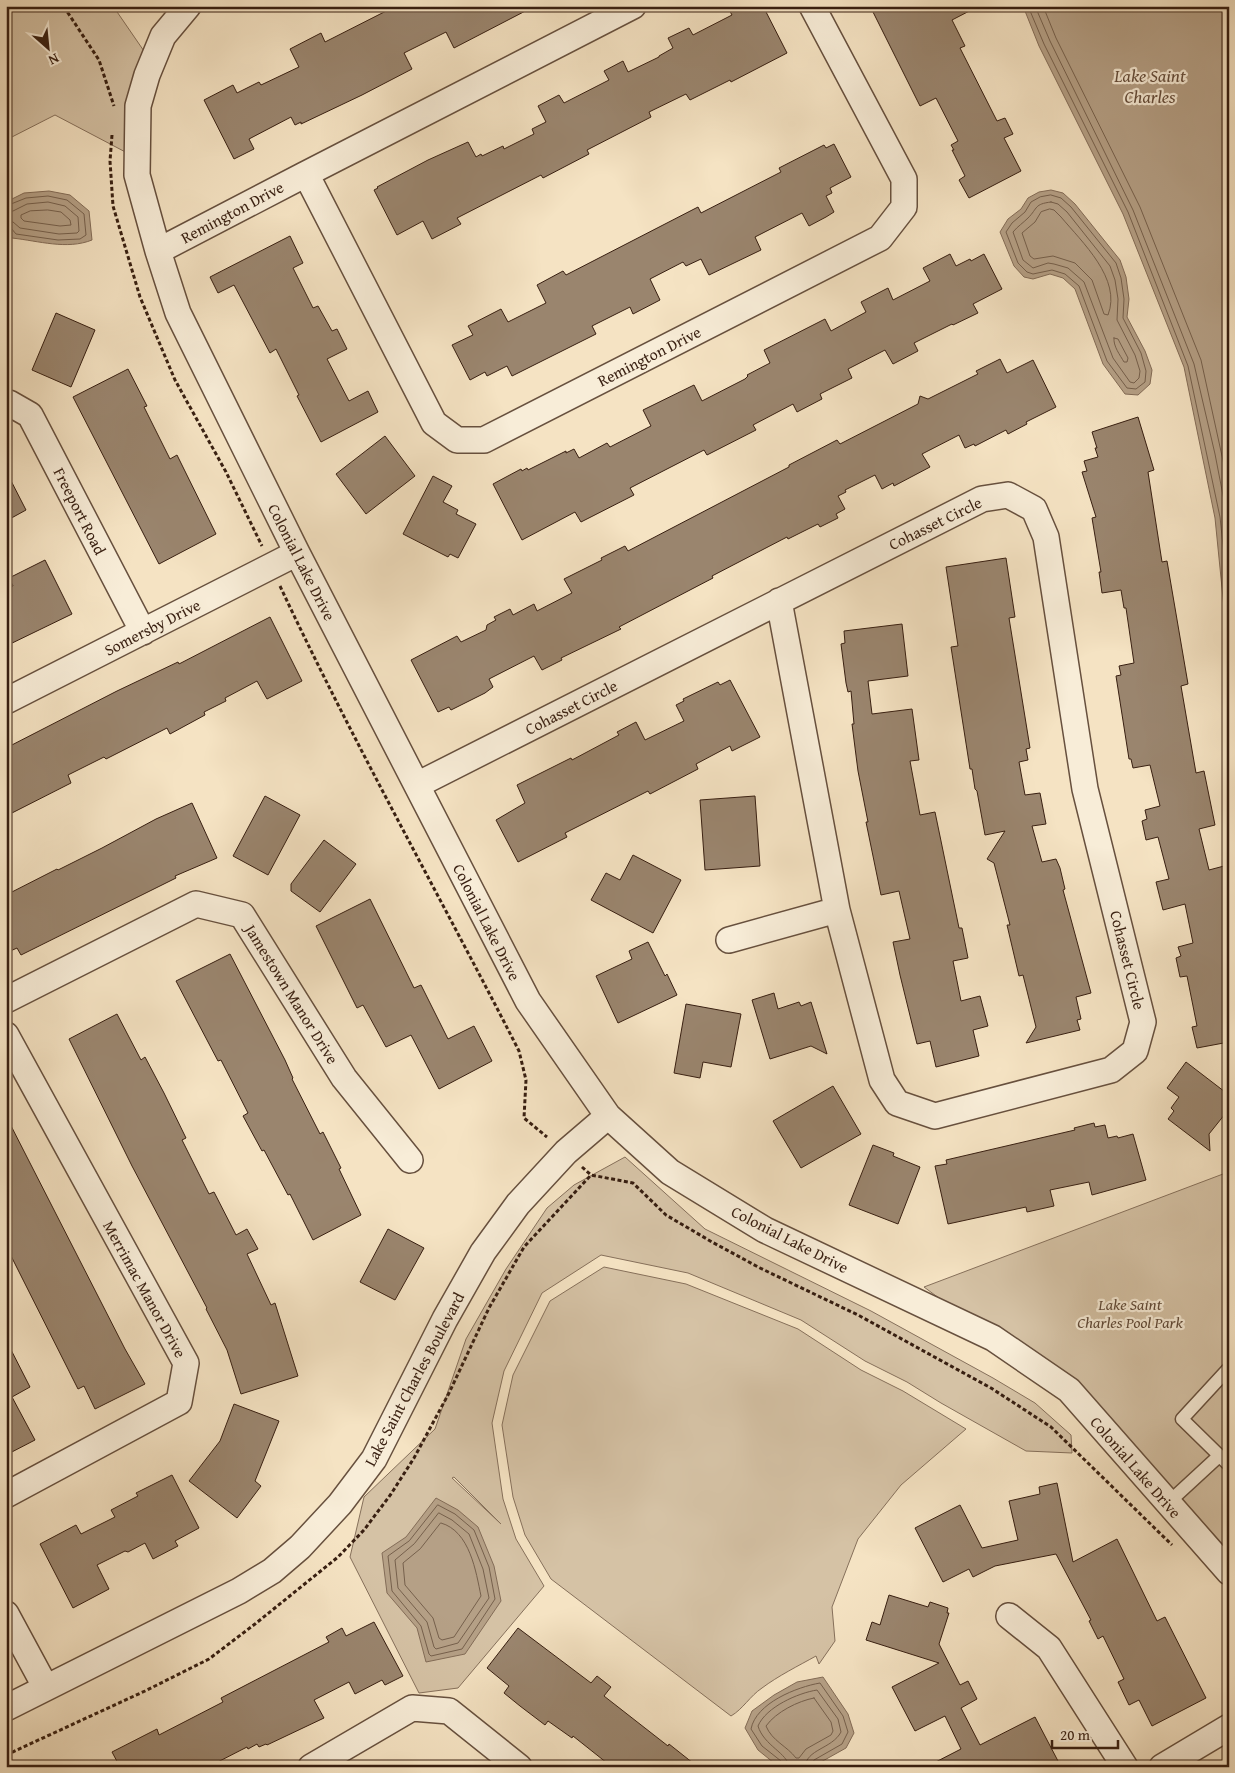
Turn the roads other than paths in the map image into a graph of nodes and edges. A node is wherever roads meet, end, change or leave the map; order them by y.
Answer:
1 (188, 6) edge
2 (633, 6) edge
3 (812, 6) edge
4 (306, 174) junction
5 (158, 251) junction
6 (6, 403) edge
7 (297, 553) junction
8 (779, 600) junction
9 (143, 632) junction
10 (6, 701) edge
11 (417, 785) junction
12 (837, 910) junction
13 (729, 940) dead end
14 (6, 1000) edge
15 (6, 1034) edge
16 (608, 1116) junction
17 (410, 1160) dead end
18 (1229, 1368) edge
19 (1224, 1460) edge
20 (6, 1496) edge
21 (1168, 1503) junction
22 (1229, 1572) edge
23 (6, 1614) edge
24 (1009, 1616) dead end
25 (46, 1688) junction
26 (6, 1708) edge
27 (1229, 1727) edge
28 (311, 1767) edge
29 (519, 1767) edge
30 (1125, 1767) edge
31 (1162, 1767) edge

1 - 5 street, Colonial Lake Drive
2 - 4 street, Remington Drive
3 - 4 street, Remington Drive
4 - 5 street, Remington Drive
5 - 7 street, Colonial Lake Drive
6 - 9 street, Freeport Road
7 - 9 street, Somersby Drive
7 - 11 street, Colonial Lake Drive
8 - 11 street, Cohasset Circle
8 - 12 street, Cohasset Circle
8 - 12 street, Cohasset Circle
9 - 10 street, Somersby Drive
11 - 16 street, Colonial Lake Drive
12 - 13 street
14 - 17 street, Jamestown Manor Drive
15 - 20 street, Merrimac Manor Drive
16 - 21 street, Colonial Lake Drive
16 - 25 street, Lake Saint Charles Boulevard
18 - 19 lane
19 - 21 lane
21 - 22 street, Colonial Lake Drive
23 - 25 street
24 - 30 street
25 - 26 street, Lake Saint Charles Boulevard
27 - 31 street
28 - 29 street

